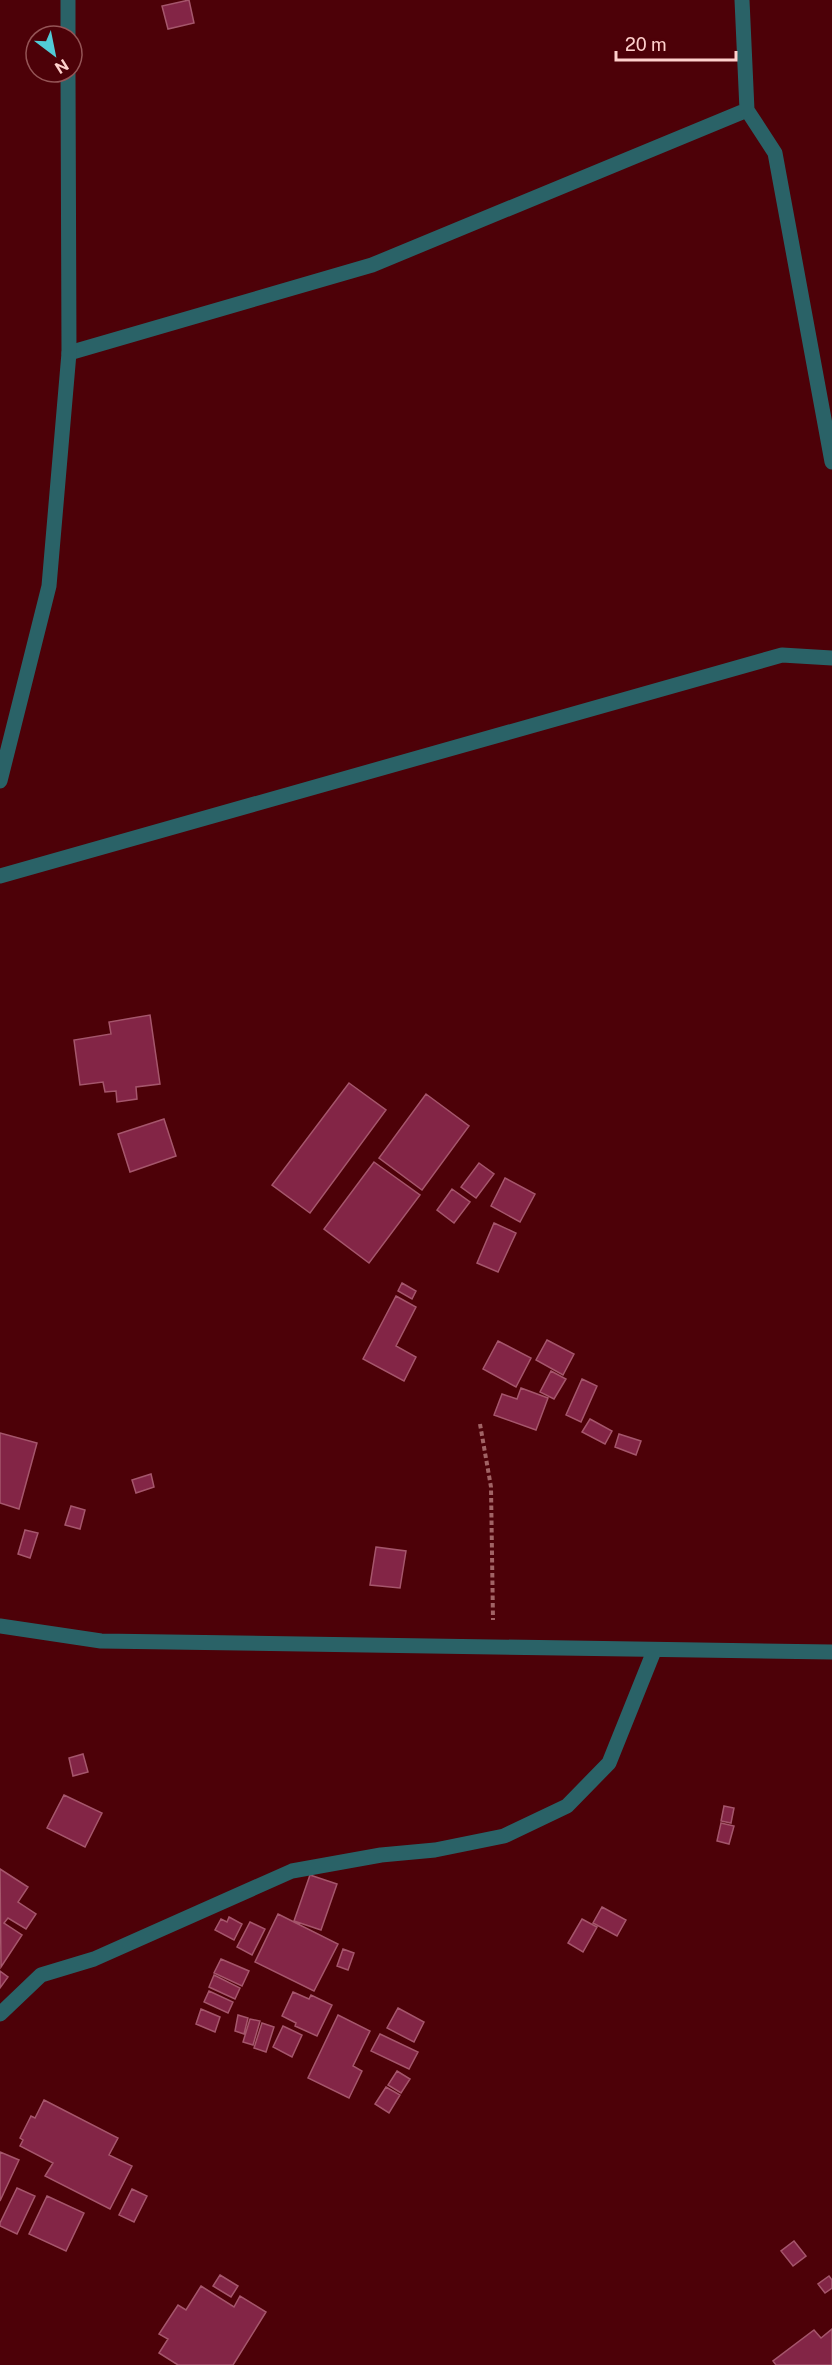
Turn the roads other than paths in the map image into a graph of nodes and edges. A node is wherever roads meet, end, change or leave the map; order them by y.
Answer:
1 (68, 0) edge
2 (742, 0) edge
3 (68, 24) edge
4 (68, 84) edge
5 (747, 110) junction
6 (69, 353) junction
7 (832, 462) edge
8 (832, 658) edge
9 (0, 781) edge
10 (0, 876) edge
11 (0, 1626) edge
12 (654, 1650) junction
13 (832, 1652) edge
14 (0, 2014) edge

1 - 3 street
2 - 5 street
4 - 6 street
5 - 6 street
5 - 7 street
6 - 9 street
8 - 10 street
11 - 12 street
12 - 13 street
12 - 14 street

